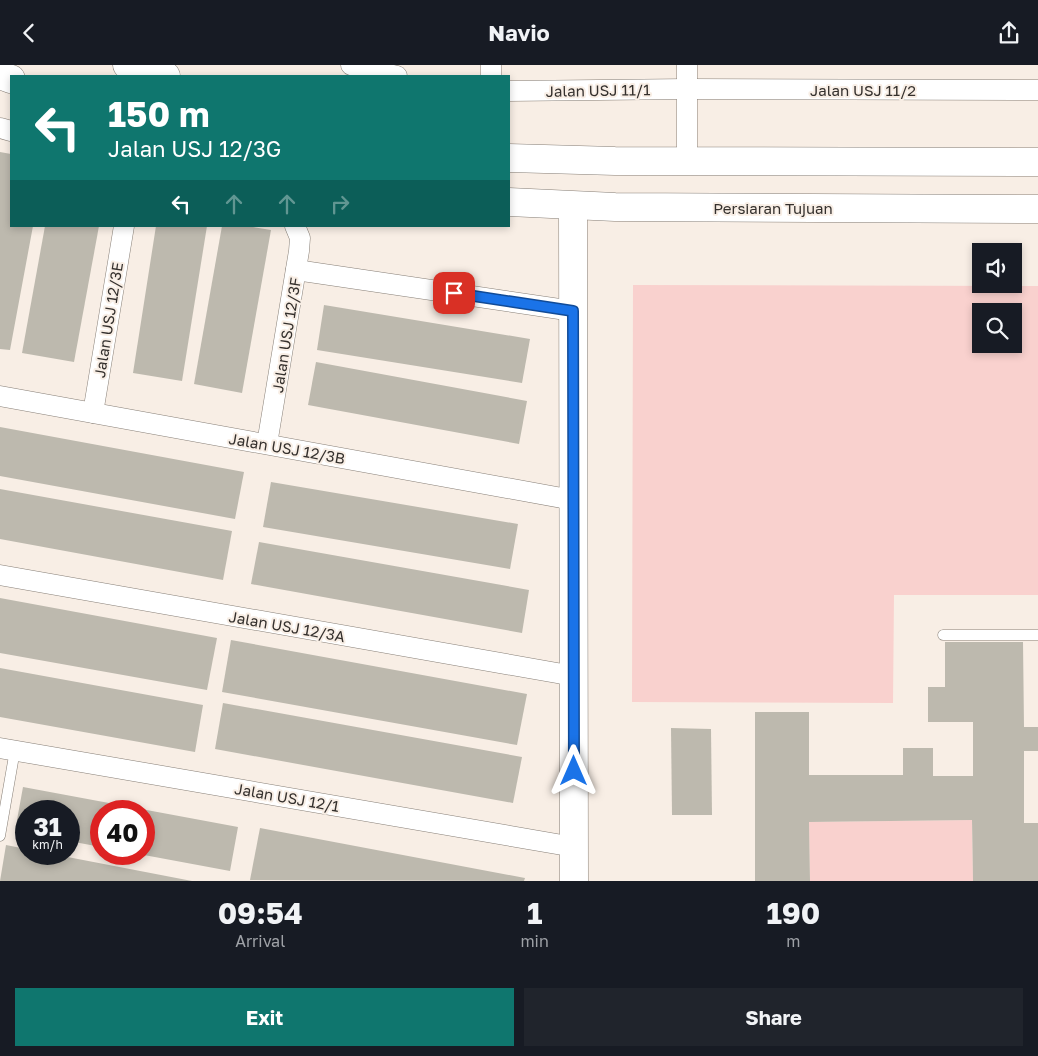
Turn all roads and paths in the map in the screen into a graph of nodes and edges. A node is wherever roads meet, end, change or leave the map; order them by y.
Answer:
1 (127, 65) edge
2 (351, 65) edge
3 (687, 65) edge
4 (162, 75) edge
5 (393, 75) edge
6 (687, 89) junction
7 (1038, 90) edge
8 (510, 91) edge
9 (510, 158) edge
10 (687, 161) junction
11 (1038, 162) edge
12 (510, 202) edge
13 (573, 206) junction
14 (1038, 209) edge
15 (124, 227) edge
16 (295, 227) edge
17 (296, 270) junction
18 (573, 311) junction
19 (0, 396) edge
20 (93, 413) junction
21 (267, 444) junction
22 (573, 500) junction
23 (0, 575) edge
24 (943, 635) dead end
25 (1038, 635) edge
26 (574, 676) junction
27 (7, 749) edge
28 (0, 836) edge
29 (574, 847) junction
30 (574, 881) edge

1 - 4 main road
2 - 5 street
3 - 6 street
6 - 7 street, Jalan USJ 11/2
6 - 8 street, Jalan USJ 11/1
6 - 10 street
9 - 10 main road
10 - 11 main road
12 - 13 main road, Persiaran Tujuan
13 - 14 main road, Persiaran Tujuan
13 - 18 main road
15 - 20 street, Jalan USJ 12/3E
16 - 17 street, Jalan USJ 12/3F
17 - 18 street
17 - 21 street, Jalan USJ 12/3F
18 - 22 main road
19 - 20 street, Jalan USJ 12/3B
20 - 21 street, Jalan USJ 12/3B
21 - 22 street, Jalan USJ 12/3B
22 - 26 main road
23 - 26 street, Jalan USJ 12/3A
24 - 25 lane
26 - 29 main road
27 - 28 lane
27 - 29 street, Jalan USJ 12/1
29 - 30 main road

